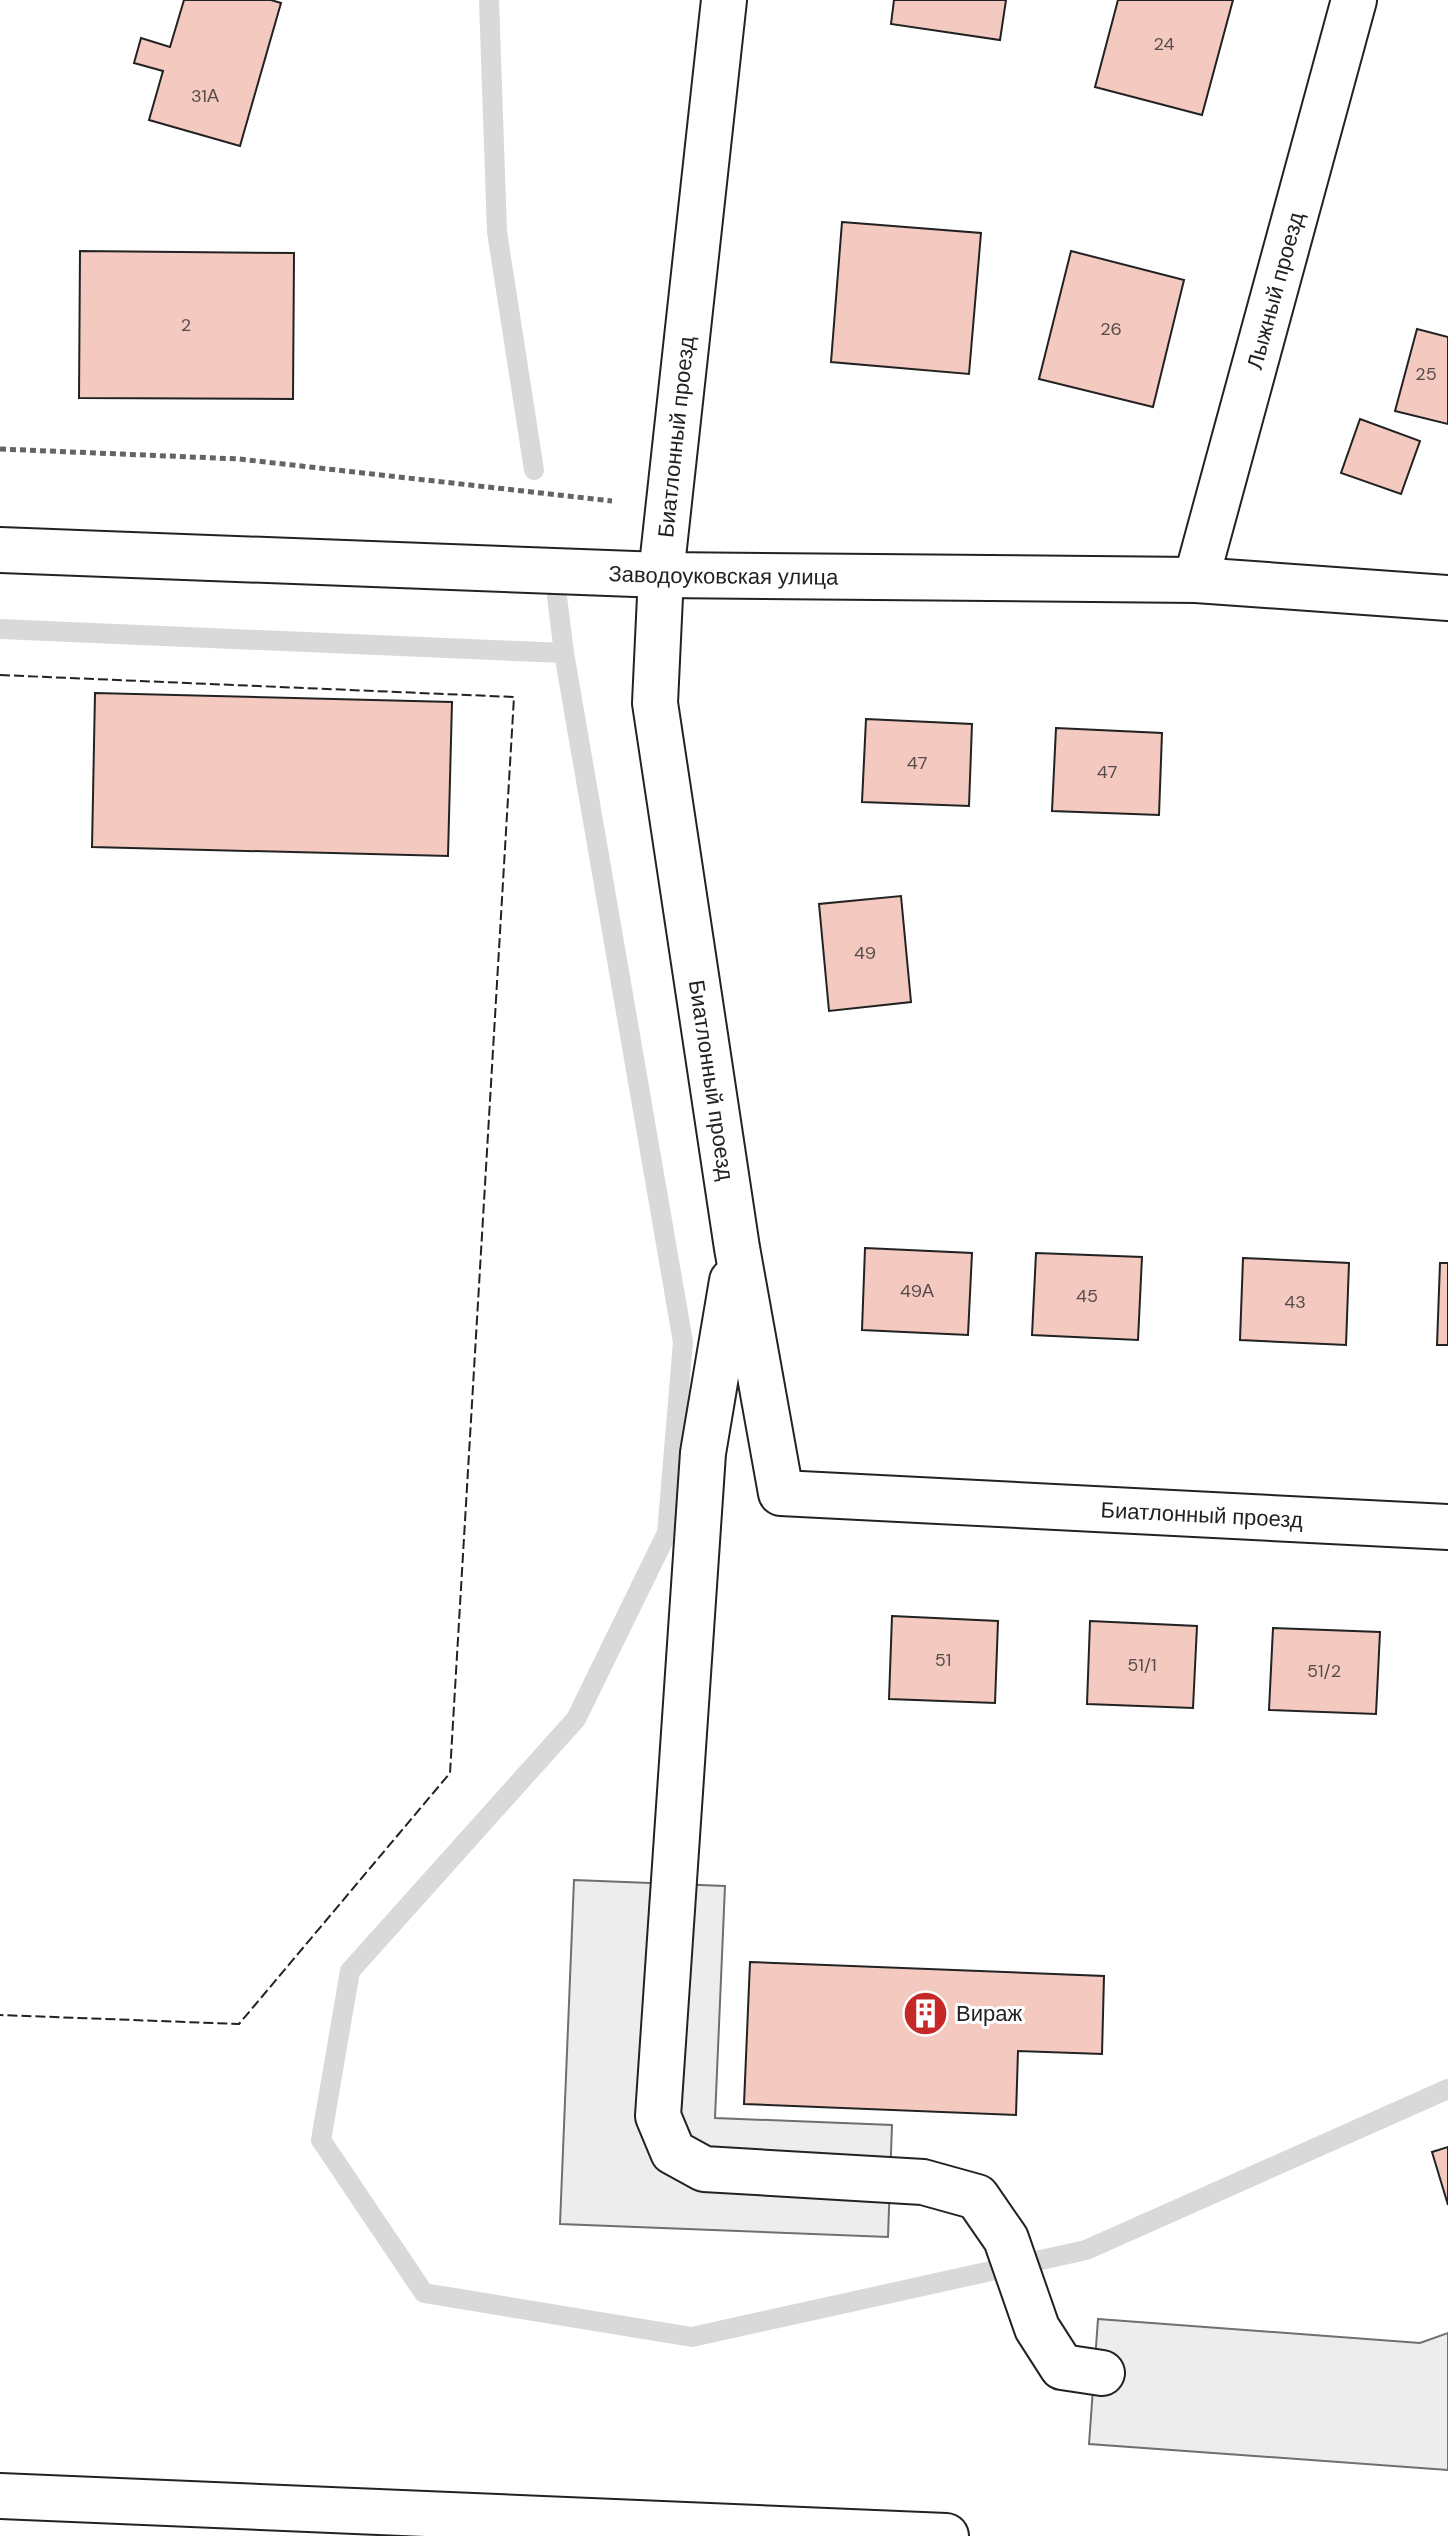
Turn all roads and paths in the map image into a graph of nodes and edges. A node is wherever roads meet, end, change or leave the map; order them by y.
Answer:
1 (724, 0) edge
2 (1354, 0) edge
3 (0, 449) edge
4 (669, 507) junction
5 (0, 550) edge
6 (661, 575) junction
7 (1196, 580) junction
8 (1448, 598) edge
9 (737, 1248) junction
10 (1448, 1527) edge
11 (1102, 2373) dead end
12 (0, 2476) edge
13 (0, 2496) edge
14 (241, 2504) junction
15 (946, 2536) edge

1 - 4 main road, Биатлонный проезд
2 - 7 main road, Лыжный проезд
3 - 4 path
4 - 6 main road, Биатлонный проезд
5 - 6 main road, Заводоуковская улица
6 - 7 main road, Заводоуковская улица
6 - 9 main road, Биатлонный проезд
7 - 8 main road, Заводоуковская улица
9 - 10 main road, Биатлонный проезд
9 - 11 main road
12 - 14 main road
13 - 14 main road
14 - 15 main road

